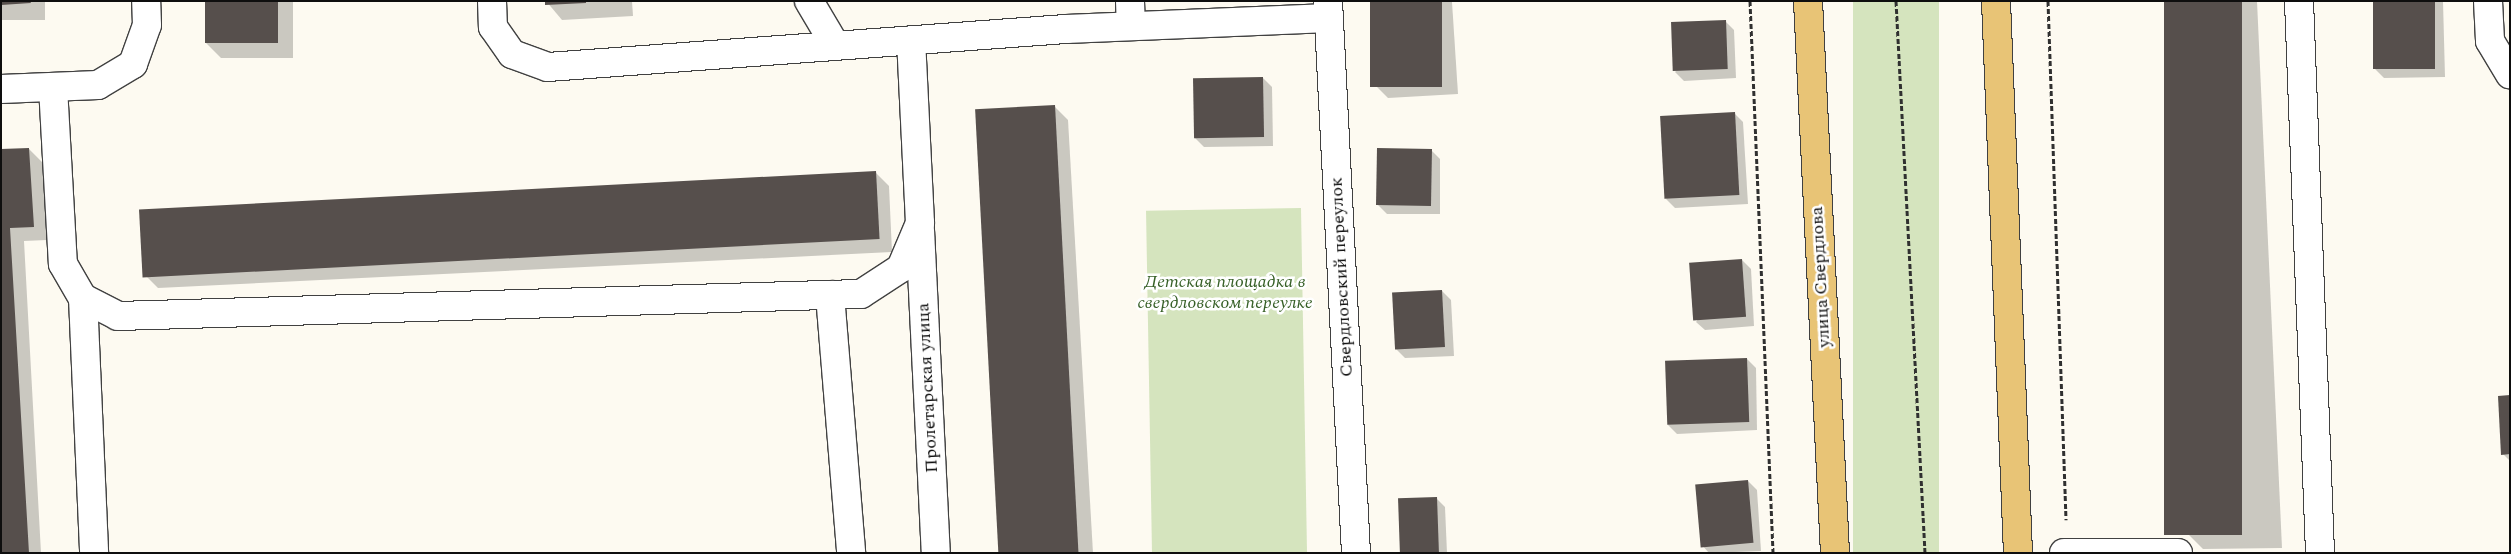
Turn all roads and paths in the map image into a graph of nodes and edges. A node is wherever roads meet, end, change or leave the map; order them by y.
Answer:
1 (146, 1) edge
2 (492, 1) edge
3 (809, 1) edge
4 (1750, 1) edge
5 (1808, 1) edge
6 (1896, 1) edge
7 (1996, 1) edge
8 (2048, 1) edge
9 (2299, 1) edge
10 (2488, 1) edge
11 (1328, 9) edge
12 (1130, 14) edge
13 (911, 40) junction
14 (834, 45) junction
15 (2510, 74) edge
16 (52, 87) junction
17 (1, 90) edge
18 (920, 224) junction
19 (830, 295) junction
20 (83, 298) junction
21 (94, 553) edge
22 (851, 553) edge
23 (936, 553) edge
24 (1356, 553) edge
25 (1773, 553) edge
26 (1835, 553) edge
27 (1925, 553) edge
28 (2018, 553) edge
29 (2066, 553) edge
30 (2178, 553) edge
31 (2320, 553) edge

1 - 16 street
2 - 14 street
3 - 14 street
4 - 25 path
5 - 26 main road, улица Свердлова
6 - 27 path
7 - 28 main road
8 - 29 path
9 - 31 street
10 - 15 street
11 - 12 street
11 - 24 street, Свердловский переулок
12 - 13 street
13 - 14 street
13 - 18 street, Пролетарская улица
16 - 17 street
16 - 20 street
18 - 19 street
18 - 23 street, Пролетарская улица
19 - 20 street
19 - 22 street
20 - 21 street
29 - 30 street

